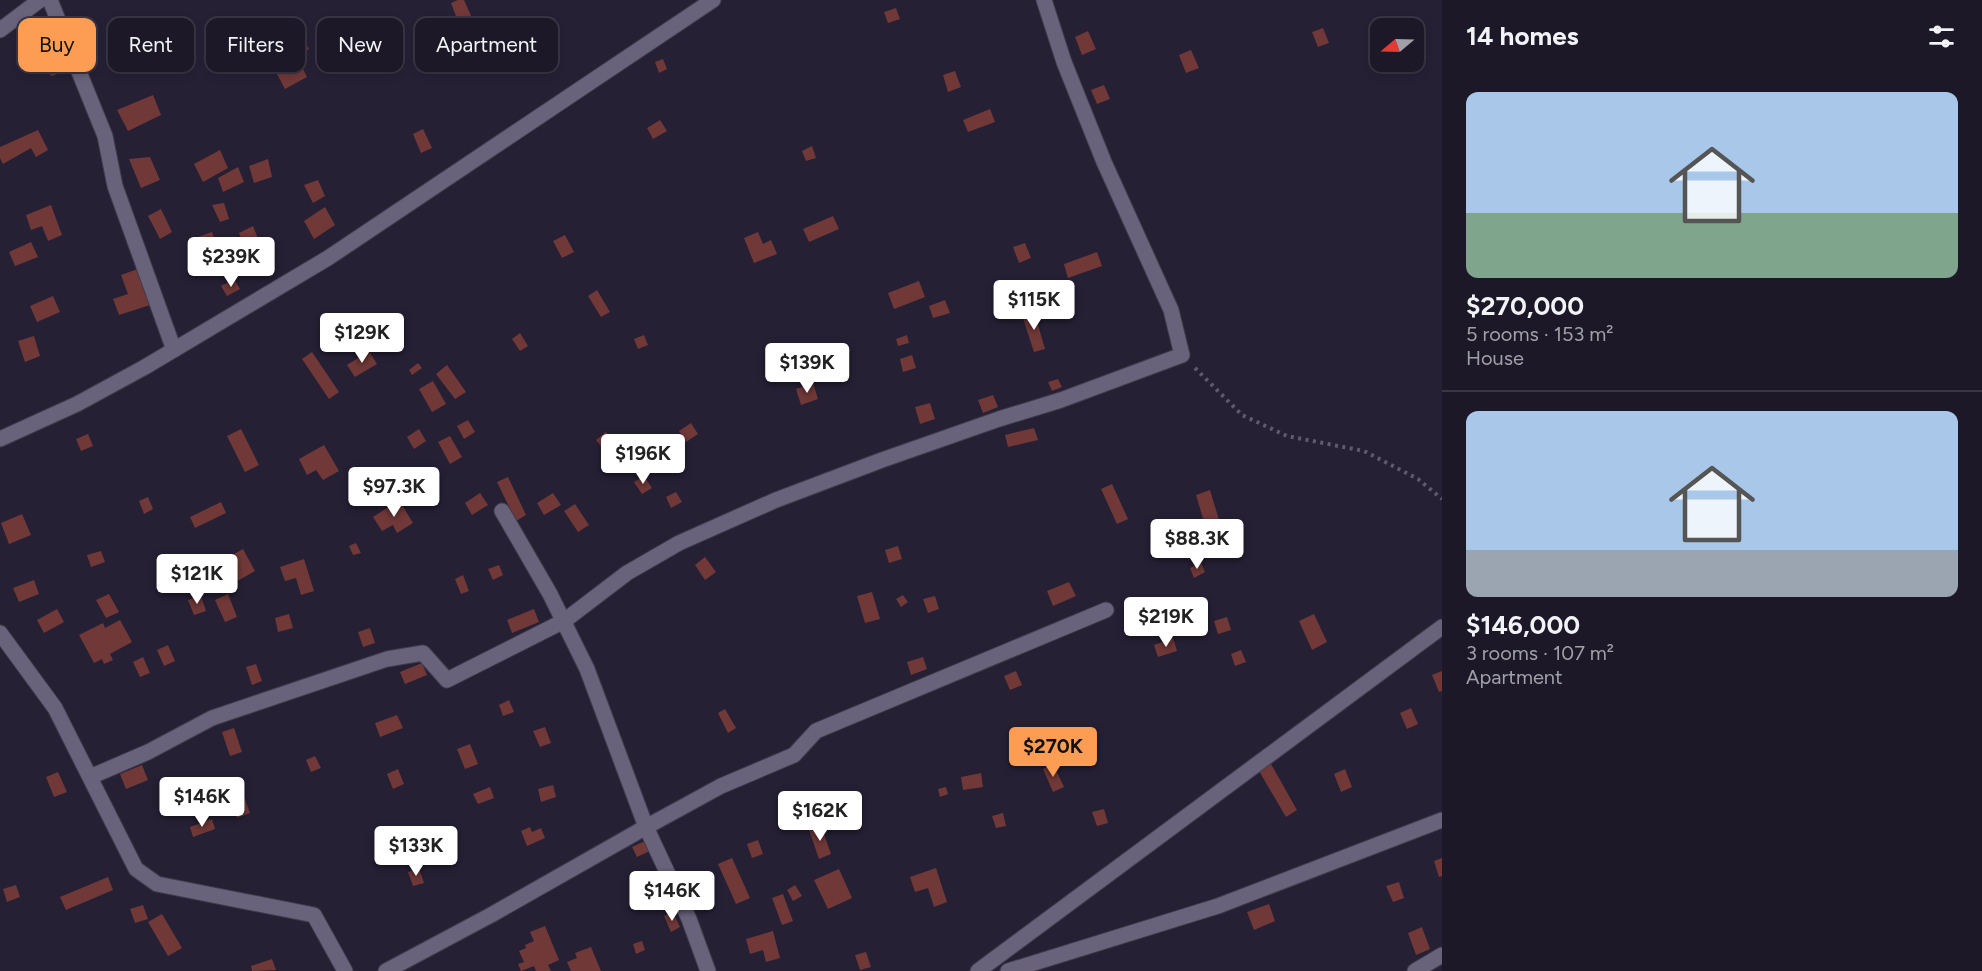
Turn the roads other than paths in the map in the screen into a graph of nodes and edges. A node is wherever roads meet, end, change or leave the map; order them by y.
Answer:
1 (40, 0) edge
2 (50, 0) edge
3 (713, 0) edge
4 (1044, 0) edge
5 (0, 30) edge
6 (174, 350) junction
7 (0, 439) edge
8 (502, 511) dead end
9 (1106, 610) dead end
10 (564, 621) junction
11 (1442, 627) edge
12 (0, 633) edge
13 (90, 777) junction
14 (1442, 820) edge
15 (646, 826) junction
16 (1442, 956) edge
17 (345, 971) edge
18 (386, 971) edge
19 (708, 971) edge
20 (978, 971) edge
21 (1008, 971) edge
22 (1415, 971) edge

1 - 5 street
2 - 6 street
3 - 6 street
4 - 10 street
6 - 7 street
8 - 10 street
9 - 15 street
10 - 13 street
10 - 15 street
11 - 20 street
12 - 13 street
13 - 17 street
14 - 21 street
15 - 18 street
15 - 19 street
16 - 22 street

